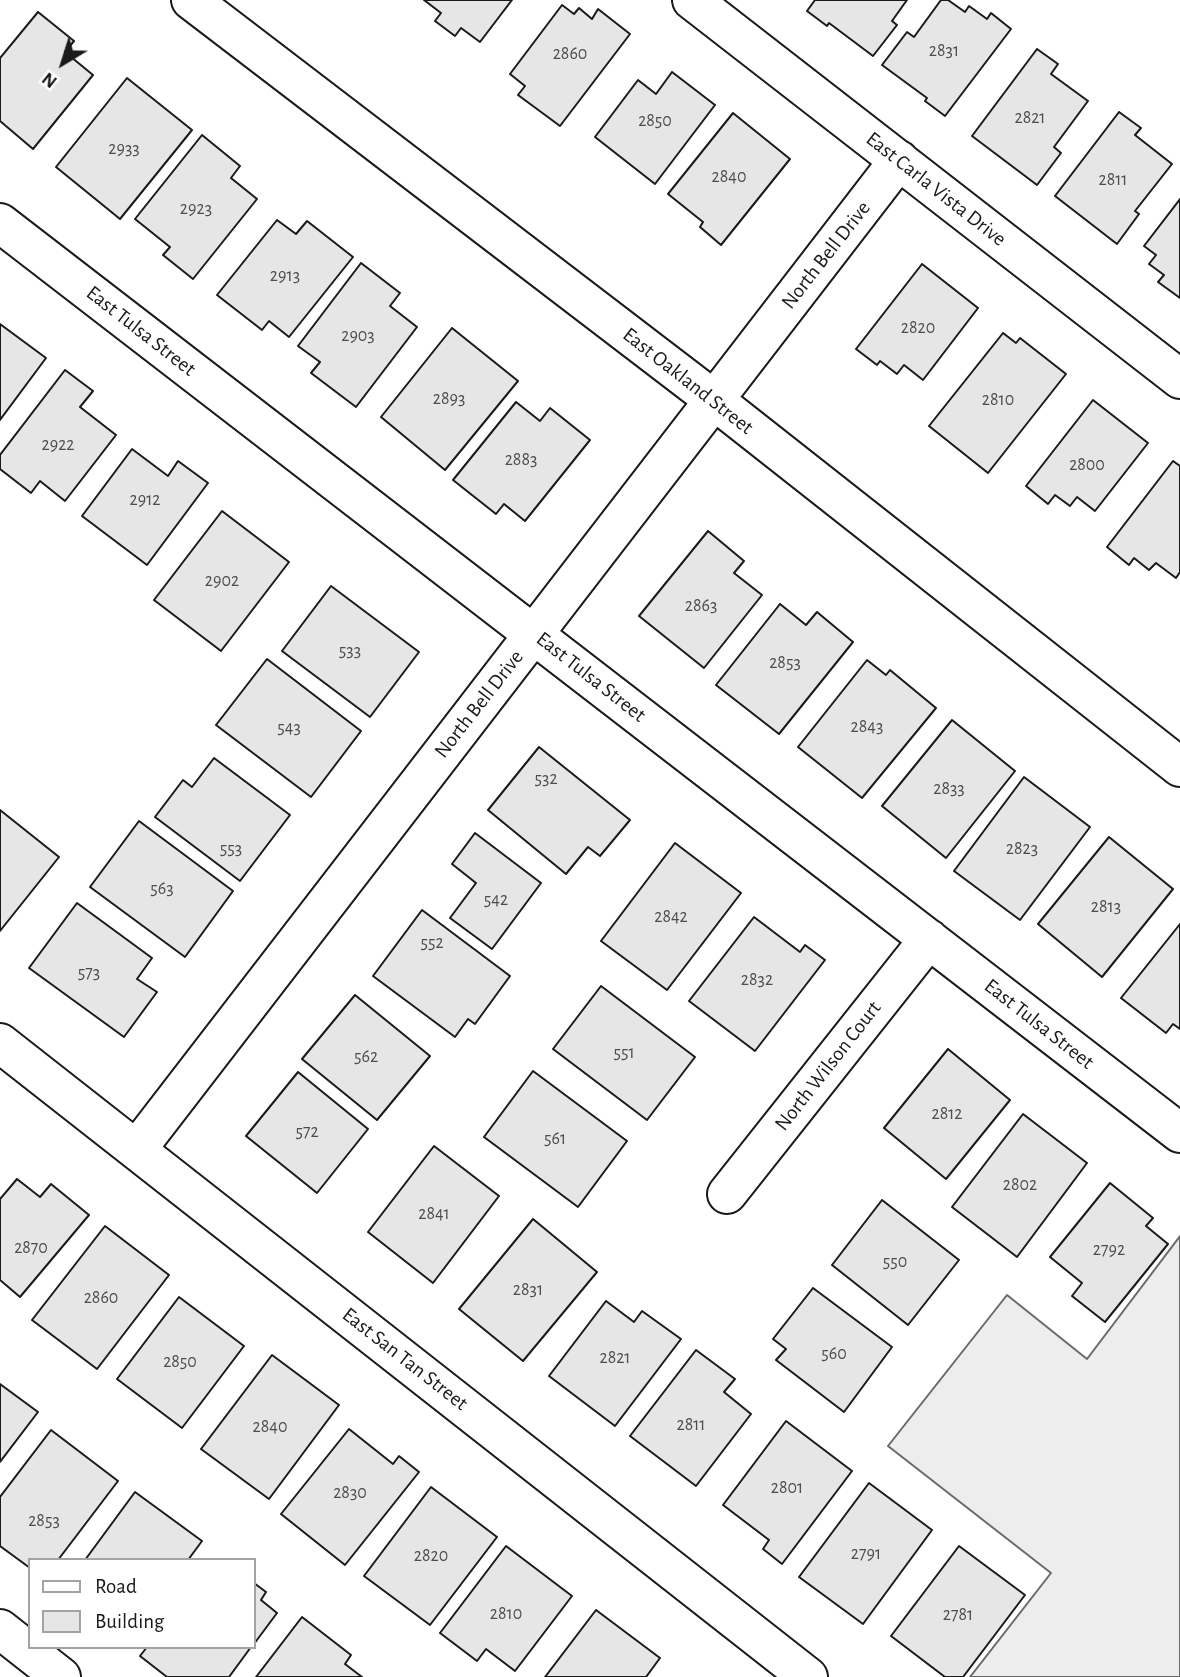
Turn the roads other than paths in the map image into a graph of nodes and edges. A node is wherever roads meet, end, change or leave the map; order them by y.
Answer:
1 (191, 0) edge
2 (692, 0) edge
3 (899, 160) junction
4 (0, 223) edge
5 (1180, 379) edge
6 (714, 400) junction
7 (534, 633) junction
8 (1180, 767) edge
9 (929, 939) junction
10 (0, 1043) edge
11 (1180, 1133) edge
12 (137, 1149) junction
13 (727, 1194) dead end
14 (0, 1629) edge
15 (61, 1677) edge
16 (808, 1677) edge

1 - 6 street, East Oakland Street
2 - 3 street, East Carla Vista Drive
3 - 5 street, East Carla Vista Drive
3 - 6 street, North Bell Drive
4 - 7 street, East Tulsa Street
6 - 7 street, North Bell Drive
6 - 8 street, East Oakland Street
7 - 9 street, East Tulsa Street
7 - 12 street, North Bell Drive
9 - 11 street, East Tulsa Street
9 - 13 street, North Wilson Court
10 - 12 street, East San Tan Street
12 - 16 street, East San Tan Street
14 - 15 street

